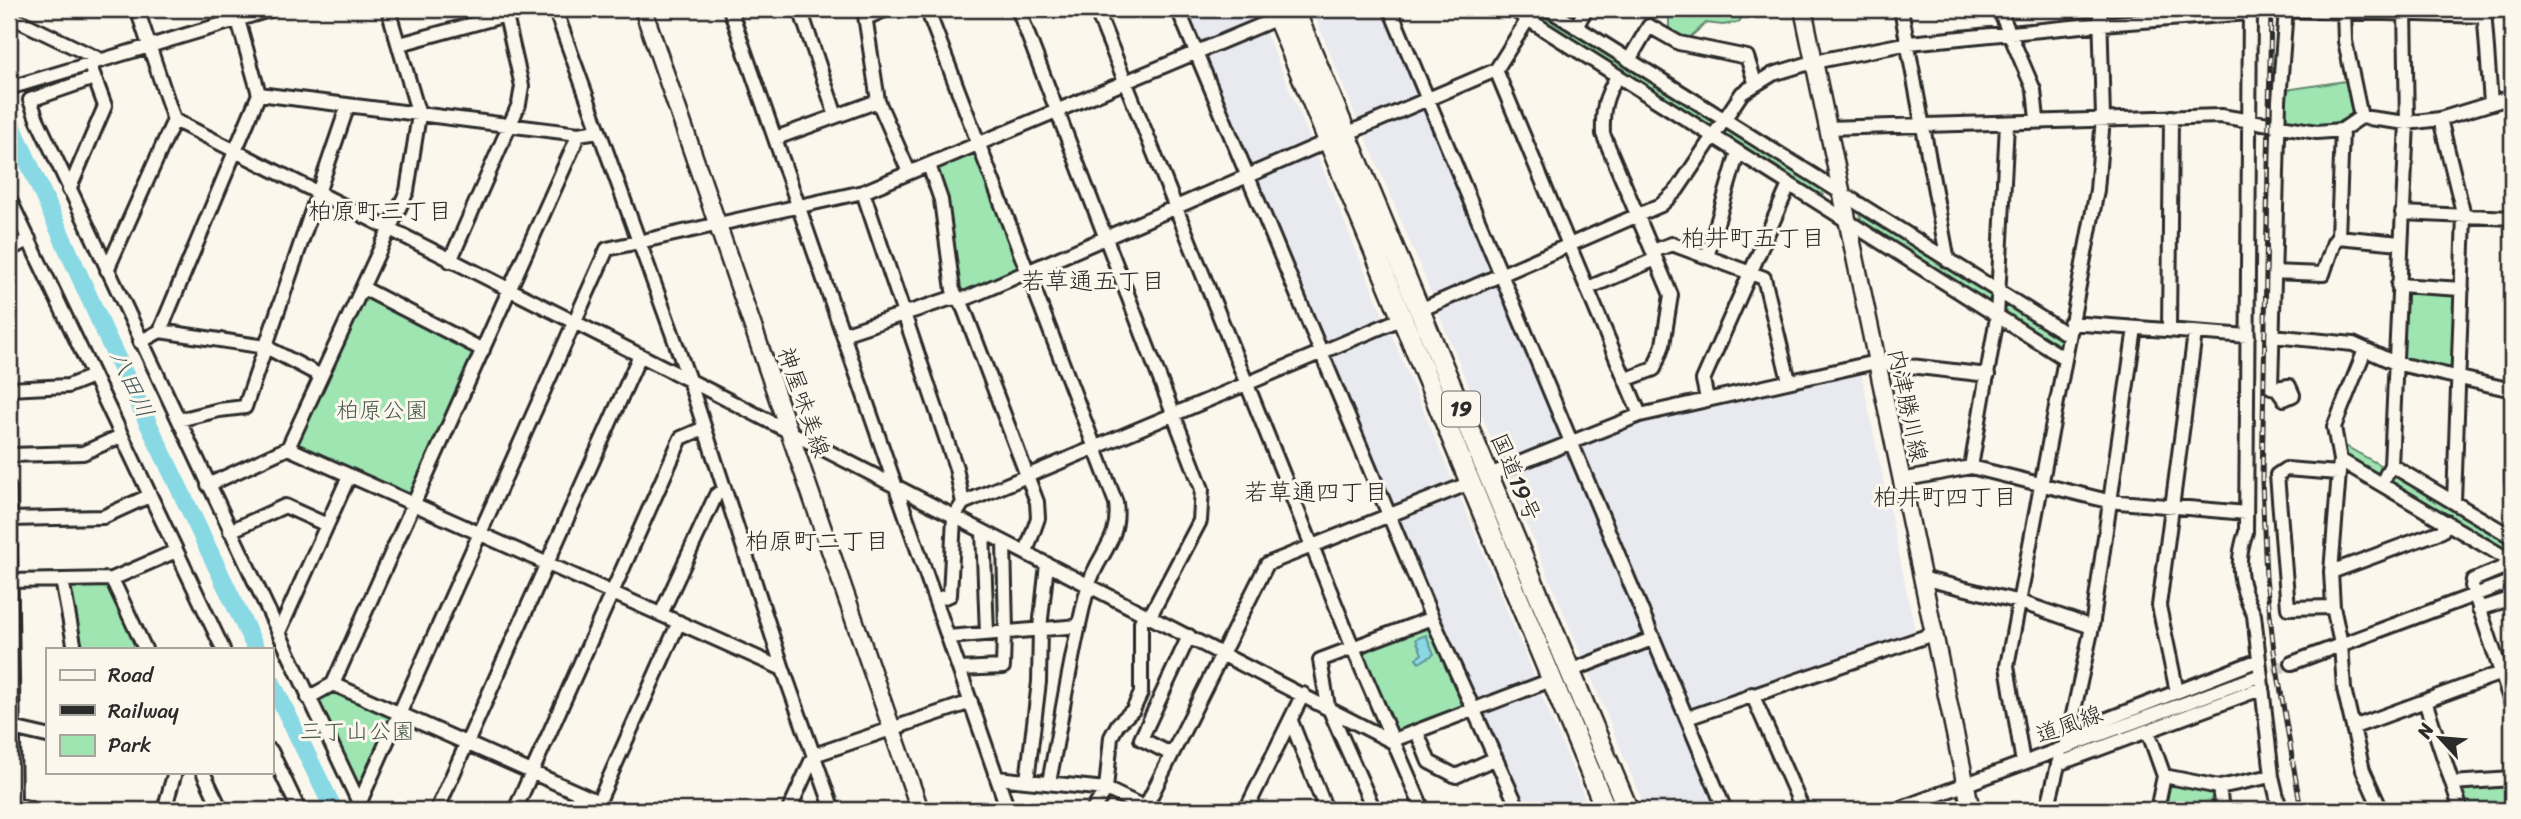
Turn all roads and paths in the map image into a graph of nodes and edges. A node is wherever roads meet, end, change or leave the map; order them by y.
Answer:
1 (137, 9) edge
2 (273, 9) edge
3 (388, 9) edge
4 (528, 9) edge
5 (555, 9) edge
6 (643, 9) edge
7 (730, 9) edge
8 (800, 9) edge
9 (887, 9) edge
10 (927, 9) edge
11 (1018, 9) edge
12 (1096, 9) edge
13 (1178, 9) edge
14 (1390, 9) edge
15 (1511, 9) edge
16 (1548, 9) edge
17 (1586, 9) edge
18 (1803, 9) edge
19 (1901, 9) edge
20 (1999, 9) edge
21 (2100, 9) edge
22 (2286, 9) edge
23 (2344, 9) edge
24 (1287, 11) edge
25 (2250, 11) edge
26 (2405, 11) edge
27 (2484, 12) edge
28 (865, 13) edge
29 (9, 16) edge
30 (506, 16) junction
31 (1528, 19) junction
32 (238, 20) junction
33 (2102, 24) junction
34 (1576, 26) junction
35 (2009, 33) junction
36 (1909, 43) junction
37 (400, 44) junction
38 (148, 47) junction
39 (1196, 52) junction
40 (1629, 60) junction
41 (95, 62) junction
42 (1813, 62) junction
43 (1496, 70) junction
44 (1617, 77) junction
45 (94, 78) junction
46 (1125, 82) junction
47 (1755, 82) junction
48 (9, 88) edge
49 (259, 94) junction
50 (2512, 97) edge
51 (878, 101) junction
52 (1427, 102) junction
53 (2491, 103) junction
54 (348, 106) junction
55 (1058, 110) junction
56 (419, 116) junction
57 (836, 116) junction
58 (2171, 117) junction
59 (2361, 117) junction
60 (2103, 118) junction
61 (2440, 118) junction
62 (2037, 119) junction
63 (174, 120) junction
64 (2250, 121) junction
65 (2407, 123) junction
66 (1921, 124) junction
67 (2007, 124) junction
68 (509, 125) junction
69 (2278, 126) junction
70 (1718, 128) junction
71 (1826, 128) junction
72 (2342, 130) junction
73 (598, 131) junction
74 (579, 134) junction
75 (1337, 137) junction
76 (776, 138) junction
77 (978, 143) junction
78 (236, 152) junction
79 (1738, 152) junction
80 (929, 164) junction
81 (909, 172) junction
82 (1249, 177) junction
83 (1790, 185) junction
84 (69, 190) junction
85 (863, 192) junction
86 (1839, 192) junction
87 (319, 194) junction
88 (9, 198) edge
89 (799, 206) junction
90 (1177, 209) junction
91 (2402, 213) junction
92 (1638, 216) junction
93 (2464, 216) junction
94 (2512, 218) edge
95 (1845, 220) junction
96 (718, 222) junction
97 (388, 231) junction
98 (2338, 237) junction
99 (1107, 238) junction
100 (29, 239) junction
101 (637, 241) junction
102 (2400, 243) junction
103 (1569, 245) junction
104 (9, 250) edge
105 (1654, 255) junction
106 (1707, 257) junction
107 (450, 261) junction
108 (1948, 261) junction
109 (107, 270) junction
110 (1027, 272) junction
111 (2274, 272) junction
112 (1751, 273) junction
113 (1500, 274) junction
114 (2398, 285) junction
115 (363, 288) junction
116 (1588, 288) junction
117 (2462, 289) junction
118 (510, 290) junction
119 (1997, 291) junction
120 (958, 300) junction
121 (903, 313) junction
122 (1411, 314) junction
123 (1997, 317) junction
124 (574, 323) junction
125 (2135, 328) junction
126 (2069, 329) junction
127 (2169, 330) junction
128 (160, 331) junction
129 (2195, 333) junction
130 (843, 334) junction
131 (2248, 336) junction
132 (2273, 337) junction
133 (140, 342) junction
134 (266, 347) junction
135 (483, 350) junction
136 (2365, 350) junction
137 (1322, 352) junction
138 (640, 355) junction
139 (2064, 358) junction
140 (1876, 362) junction
141 (2395, 363) junction
142 (1988, 375) junction
143 (93, 376) junction
144 (321, 376) junction
145 (2459, 378) junction
146 (1627, 379) junction
147 (689, 380) junction
148 (1789, 381) junction
149 (1247, 384) junction
150 (2276, 387) dead end
151 (9, 389) edge
152 (2512, 390) edge
153 (1707, 399) junction
154 (1174, 414) junction
155 (1640, 415) junction
156 (179, 421) junction
157 (702, 429) junction
158 (791, 434) junction
159 (121, 436) junction
160 (1571, 442) junction
161 (2512, 443) edge
162 (1094, 447) junction
163 (288, 448) junction
164 (9, 455) edge
165 (2339, 466) junction
166 (2392, 466) junction
167 (1971, 467) junction
168 (349, 476) junction
169 (1027, 476) junction
170 (1480, 479) junction
171 (1901, 480) junction
172 (2512, 482) edge
173 (2382, 483) junction
174 (2042, 484) junction
175 (208, 485) junction
176 (9, 488) edge
177 (897, 489) junction
178 (724, 491) junction
179 (149, 496) junction
180 (2108, 501) junction
181 (2454, 502) junction
182 (963, 503) junction
183 (414, 504) junction
184 (2172, 508) junction
185 (2246, 513) junction
186 (1390, 515) junction
187 (954, 517) junction
188 (9, 519) edge
189 (2447, 522) junction
190 (327, 525) junction
191 (230, 531) junction
192 (982, 531) junction
193 (479, 534) junction
194 (2512, 537) edge
195 (1004, 541) junction
196 (1312, 544) junction
197 (176, 551) junction
198 (1026, 552) junction
199 (2512, 560) edge
200 (546, 563) junction
201 (1048, 564) junction
202 (2331, 572) junction
203 (1921, 578) junction
204 (112, 579) junction
205 (62, 580) junction
206 (11, 581) junction
207 (2512, 581) edge
208 (1088, 584) junction
209 (613, 592) junction
210 (2473, 595) junction
211 (2512, 597) edge
212 (935, 600) junction
213 (2020, 602) junction
214 (2333, 607) junction
215 (2479, 609) junction
216 (661, 614) junction
217 (1148, 615) junction
218 (1432, 618) junction
219 (679, 622) junction
220 (1079, 626) junction
221 (2092, 627) junction
222 (1040, 628) junction
223 (279, 632) junction
224 (1005, 632) junction
225 (987, 633) junction
226 (1933, 634) junction
227 (1189, 636) junction
228 (948, 637) junction
229 (1652, 639) junction
230 (2342, 644) junction
231 (75, 648) edge
232 (145, 648) edge
233 (223, 648) edge
234 (1353, 648) junction
235 (1222, 653) junction
236 (2259, 660) junction
237 (2292, 663) tunnel mouth
238 (783, 669) junction
239 (959, 669) junction
240 (1570, 671) junction
241 (2501, 673) junction
242 (1142, 679) junction
243 (1551, 680) junction
244 (2259, 682) junction
245 (333, 684) junction
246 (1164, 690) junction
247 (2177, 691) junction
248 (1303, 694) junction
249 (1752, 694) junction
250 (308, 698) junction
251 (2425, 701) junction
252 (971, 702) junction
253 (2512, 705) edge
254 (1328, 706) junction
255 (1473, 710) junction
256 (400, 714) junction
257 (1687, 718) junction
258 (1291, 721) junction
259 (2354, 727) junction
260 (12, 729) junction
261 (892, 729) junction
262 (2148, 731) junction
263 (1417, 732) junction
264 (46, 737) edge
265 (1391, 741) junction
266 (466, 743) junction
267 (2065, 744) junction
268 (1171, 754) junction
269 (273, 755) edge
270 (814, 755) junction
271 (1496, 758) junction
272 (2023, 763) junction
273 (2058, 764) junction
274 (532, 772) junction
275 (175, 774) edge
276 (204, 774) edge
277 (2164, 776) junction
278 (2272, 776) junction
279 (997, 778) junction
280 (2512, 779) edge
281 (1027, 781) junction
282 (1049, 782) junction
283 (2452, 783) junction
284 (1964, 785) junction
285 (2219, 787) junction
286 (1106, 789) junction
287 (11, 802) edge
288 (597, 806) edge
289 (361, 807) edge
290 (1147, 809) edge
291 (34, 810) edge
292 (164, 810) edge
293 (222, 810) edge
294 (299, 810) edge
295 (437, 810) edge
296 (515, 810) edge
297 (789, 810) edge
298 (833, 810) edge
299 (920, 810) edge
300 (1008, 810) edge
301 (1094, 810) edge
302 (1246, 810) edge
303 (1326, 810) edge
304 (1374, 810) edge
305 (1423, 810) edge
306 (1519, 810) edge
307 (1606, 810) edge
308 (1628, 810) edge
309 (1725, 810) edge
310 (1803, 810) edge
311 (1896, 810) edge
312 (1971, 810) edge
313 (2048, 810) edge
314 (2157, 810) edge
315 (2222, 810) edge
316 (2280, 810) edge
317 (2381, 810) edge
318 (2461, 810) edge

1 - 38 street
2 - 32 street
3 - 37 street
4 - 30 street
5 - 73 street
6 - 96 main road, 神屋味美線
7 - 76 street
8 - 57 street
9 - 28 street
10 - 77 street
11 - 55 street
12 - 46 street
13 - 39 street
14 - 52 street
15 - 31 street
16 - 34 street
17 - 34 street
18 - 42 main road, 内津勝川線
19 - 36 street
20 - 35 street
21 - 33 street
22 - 23 street
22 - 69 street
23 - 26 street
23 - 59 street
24 - 39 street
24 - 75 highway, 国道19号 / 19
25 - 33 street
25 - 64 street
26 - 27 street
26 - 65 street
27 - 53 street
28 - 51 street
29 - 41 street
30 - 37 street
30 - 68 street
31 - 43 street
31 - 44 street
32 - 38 street
32 - 49 street
33 - 35 street
33 - 60 street
34 - 40 street
35 - 36 street
35 - 62 street
36 - 42 street
36 - 66 street
37 - 56 street
38 - 41 street
38 - 63 street
39 - 46 street
39 - 82 street
40 - 47 street
40 - 70 street
41 - 45 street
41 - 48 street
42 - 47 street
42 - 71 main road, 内津勝川線
43 - 52 street
43 - 103 street
44 - 70 street
44 - 92 street
45 - 84 street
45 - 84 street
46 - 55 street
46 - 90 street
47 - 70 street
49 - 54 street
49 - 78 street
50 - 53 street
51 - 57 street
51 - 81 street
52 - 75 street
52 - 113 street
53 - 61 street
54 - 56 street
54 - 87 street
55 - 77 street
55 - 99 street
56 - 68 street
56 - 97 street
57 - 76 street
58 - 60 street
58 - 64 street
58 - 127 street
59 - 65 street
59 - 72 street
60 - 62 street
60 - 126 street
61 - 65 street
61 - 93 street
62 - 67 street
63 - 78 street
63 - 109 street
64 - 69 street
64 - 131 street
65 - 91 street
66 - 67 street
66 - 71 street
66 - 108 street
67 - 119 street
68 - 74 street
68 - 107 street
69 - 72 street
69 - 111 street
70 - 79 street
70 - 86 street
70 - 92 street
71 - 86 main road, 内津勝川線
72 - 98 street
73 - 74 street
73 - 101 street
74 - 118 street
75 - 82 street
75 - 122 highway, 国道19号 / 19
76 - 89 street
77 - 80 street
77 - 110 street
78 - 87 street
78 - 128 street
79 - 83 street
79 - 106 street
80 - 81 street
80 - 120 street
81 - 85 street
82 - 90 street
82 - 137 street
83 - 95 street
83 - 112 street
84 - 109 street
85 - 89 street
85 - 121 street
86 - 95 main road, 内津勝川線
86 - 108 street
87 - 97 street
87 - 134 street
88 - 100 street
89 - 96 street
89 - 130 street
90 - 99 street
90 - 149 street
91 - 93 street
91 - 102 street
92 - 103 street
92 - 105 street
93 - 94 street
93 - 117 street
95 - 123 street
95 - 140 main road, 内津勝川線
96 - 101 street
96 - 158 main road, 神屋味美線
97 - 107 street
97 - 115 street
98 - 102 street
98 - 111 street
99 - 110 street
99 - 154 street
100 - 104 street
100 - 143 street
101 - 124 street
101 - 147 street
102 - 114 street
103 - 113 street
103 - 116 street
105 - 106 street
105 - 116 street
105 - 146 street
106 - 112 street
107 - 118 street
108 - 119 street
109 - 133 street
110 - 120 street
110 - 162 street
111 - 132 street
112 - 148 street
112 - 153 street
113 - 122 street
113 - 160 street
114 - 117 street
114 - 141 street
115 - 135 street
115 - 144 street
116 - 146 street
117 - 145 street
118 - 124 street
118 - 135 street
119 - 123 street
119 - 126 street
120 - 121 street
120 - 169 street
121 - 130 street
121 - 182 street
122 - 137 street
122 - 170 highway, 国道19号 / 19
123 - 139 street
123 - 142 street
124 - 138 street
124 - 193 street
125 - 126 street
125 - 127 street
125 - 180 street
126 - 139 street
127 - 129 street
128 - 133 street
128 - 134 street
129 - 131 street
129 - 184 street
130 - 177 street
131 - 185 street
132 - 136 street
132 - 150 street
133 - 156 street
134 - 144 street
134 - 156 street
135 - 183 street
136 - 141 street
136 - 165 street
137 - 149 street
137 - 186 street
138 - 147 street
138 - 200 street
139 - 174 street
140 - 142 street
140 - 148 street
140 - 171 main road, 内津勝川線
141 - 145 street
141 - 166 street
142 - 167 street
143 - 151 street
143 - 159 street
144 - 163 street
145 - 152 street
145 - 181 street
146 - 155 street
147 - 157 street
147 - 158 street
148 - 153 street
149 - 154 street
149 - 196 street
153 - 155 street
154 - 162 street
154 - 217 street
155 - 160 street
156 - 175 street
157 - 178 street
157 - 209 street
158 - 177 street
158 - 261 main road, 神屋味美線
159 - 164 street
159 - 179 street
160 - 170 street
160 - 229 street
161 - 172 street
162 - 169 street
162 - 208 street
163 - 168 street
163 - 175 street
165 - 173 street
165 - 202 street
165 - 214 street
166 - 173 street
166 - 181 street
167 - 171 street
167 - 174 street
168 - 183 street
168 - 190 street
169 - 182 street
169 - 198 street
170 - 186 street
170 - 240 highway, 国道19号 / 19
170 - 243 highway, 国道19号 / 19
171 - 203 main road, 内津勝川線
173 - 189 street
174 - 180 street
174 - 213 street
175 - 191 street
176 - 188 street
177 - 187 street
177 - 212 street
178 - 216 street
178 - 238 street
179 - 188 street
179 - 197 street
180 - 184 street
180 - 221 street
181 - 194 street
182 - 187 street
183 - 193 street
183 - 245 street
184 - 185 street
184 - 247 street
185 - 236 street
186 - 196 street
186 - 218 street
187 - 192 street
187 - 212 street
188 - 206 street
189 - 199 street
189 - 202 street
190 - 191 street
190 - 223 street
191 - 223 street
192 - 195 street
192 - 225 street
193 - 200 street
193 - 256 street
195 - 198 street
195 - 224 street
196 - 234 street
196 - 235 street
197 - 204 street
197 - 233 street
198 - 201 street
199 - 210 street
200 - 209 street
200 - 266 street
201 - 208 street
201 - 222 street
202 - 214 street
203 - 213 street
203 - 226 main road, 内津勝川線
204 - 205 street
204 - 232 street
205 - 206 street
205 - 231 street
206 - 260 street
207 - 210 street
208 - 217 street
208 - 220 street
209 - 216 street
209 - 274 street
210 - 215 street
210 - 230 street
211 - 215 street
212 - 228 street
213 - 221 street
213 - 272 street
214 - 230 street
215 - 241 street
216 - 219 street
217 - 227 street
217 - 242 street
218 - 234 street
218 - 255 street
219 - 238 street
219 - 288 street
220 - 222 street
220 - 282 street
221 - 267 street
222 - 224 street
222 - 281 street
223 - 250 street
224 - 225 street
224 - 239 street
225 - 228 street
226 - 249 street
226 - 284 main road, 内津勝川線
227 - 235 street
227 - 246 street
228 - 239 street
229 - 240 street
229 - 257 street
230 - 237 street
230 - 259 street
234 - 254 street
234 - 265 street
235 - 248 street
235 - 268 street
236 - 244 street
236 - 247 street
238 - 270 street
239 - 252 street
240 - 308 highway, 国道19号 / 19
241 - 251 street
241 - 253 street
242 - 246 street
242 - 286 street
243 - 255 street
243 - 307 highway, 国道19号 / 19
244 - 262 street
244 - 267 street, 道風線
244 - 278 street
245 - 250 street
245 - 256 street
246 - 268 street
247 - 267 street
248 - 254 street
248 - 258 street
249 - 257 street
249 - 310 street
250 - 289 street
251 - 259 street
251 - 283 street
252 - 261 street
252 - 279 street
254 - 265 street
254 - 304 street
255 - 263 street
255 - 271 street
256 - 266 street
256 - 289 street
257 - 309 street
258 - 302 street
258 - 303 street
259 - 317 street
260 - 264 street
260 - 287 street
261 - 270 street
261 - 299 main road, 神屋味美線
262 - 273 street
262 - 277 street
263 - 265 street
263 - 271 street
265 - 305 street
266 - 274 street
266 - 295 street
267 - 272 street, 道風線
267 - 273 street
268 - 290 street
269 - 294 street
270 - 297 street
270 - 298 street
271 - 306 street
272 - 284 street, 道風線
273 - 313 street
274 - 288 street
274 - 296 street
275 - 292 street
276 - 293 street
277 - 285 street
277 - 314 street
278 - 285 street
278 - 316 street
279 - 281 street
279 - 300 street
280 - 283 street
281 - 282 street
282 - 286 street
283 - 318 street
284 - 311 street, 道風線
284 - 312 main road, 内津勝川線
285 - 315 street
286 - 290 street
286 - 301 street
287 - 291 street

